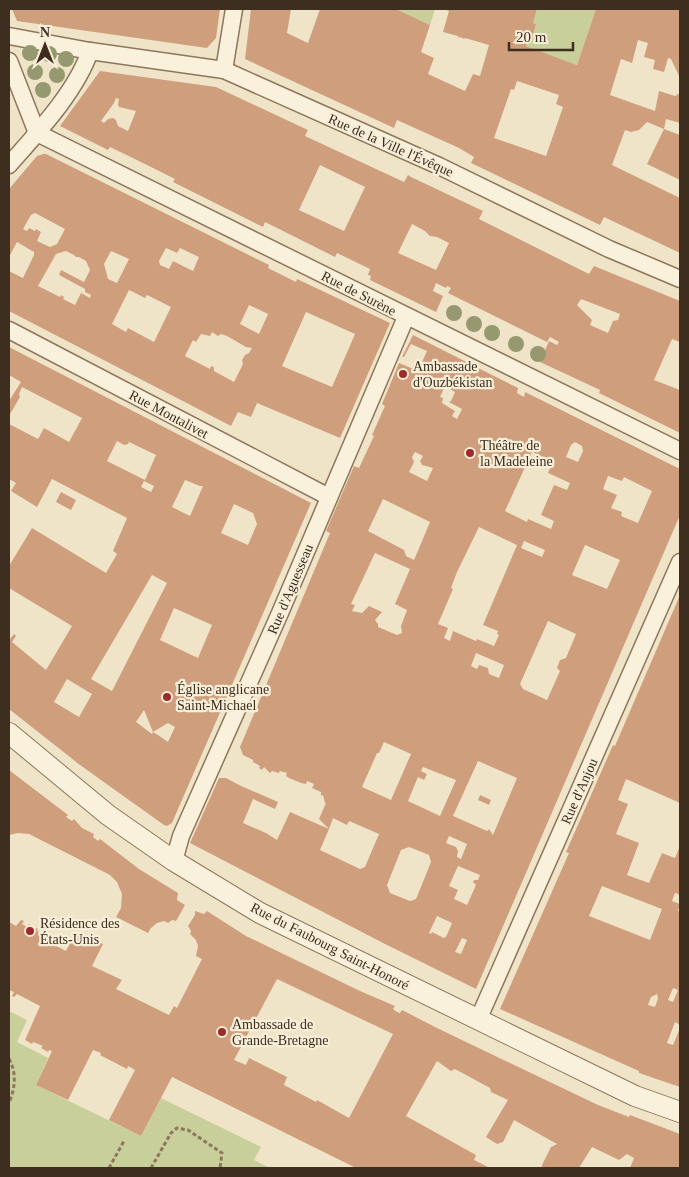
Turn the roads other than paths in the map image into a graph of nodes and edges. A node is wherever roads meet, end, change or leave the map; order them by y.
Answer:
1 (234, 9) edge
2 (9, 36) edge
3 (90, 51) junction
4 (9, 61) edge
5 (224, 70) junction
6 (37, 133) junction
7 (9, 165) edge
8 (680, 279) edge
9 (406, 316) junction
10 (9, 330) edge
11 (680, 451) edge
12 (329, 497) junction
13 (680, 562) edge
14 (9, 734) edge
15 (174, 861) junction
16 (478, 1020) junction
17 (680, 1112) edge

1 - 5 street
2 - 3 street, Rue de la Ville l'Évêque
3 - 5 street, Rue de la Ville l'Évêque
3 - 6 street
4 - 6 street
5 - 8 street, Rue de la Ville l'Évêque
6 - 7 street
6 - 9 street, Rue de Surène
9 - 11 street, Rue de Surène
9 - 12 street, Rue d'Aguesseau
10 - 12 street, Rue Montalivet
12 - 15 street, Rue d'Aguesseau
13 - 16 street, Rue d'Anjou
14 - 15 street, Rue du Faubourg Saint-Honoré
15 - 16 street, Rue du Faubourg Saint-Honoré
16 - 17 street, Rue du Faubourg Saint-Honoré

